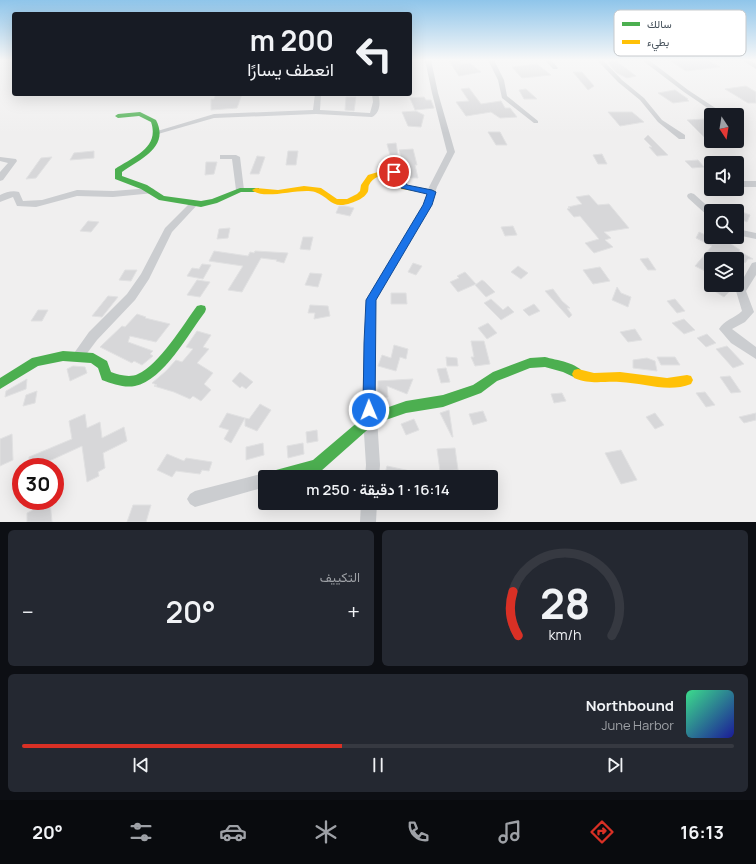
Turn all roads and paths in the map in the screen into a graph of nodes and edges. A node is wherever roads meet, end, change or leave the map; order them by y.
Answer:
1 (433, 84) edge
2 (502, 84) edge
3 (624, 84) edge
4 (677, 84) edge
5 (318, 96) edge
6 (375, 96) edge
7 (712, 108) edge
8 (316, 112) junction
9 (118, 116) dead end
10 (536, 122) dead end
11 (158, 132) junction
12 (682, 137) dead end
13 (223, 156) dead end
14 (0, 159) edge
15 (0, 178) edge
16 (744, 184) edge
17 (756, 184) edge
18 (240, 190) junction
19 (151, 191) junction
20 (432, 192) junction
21 (691, 196) dead end
22 (0, 200) edge
23 (194, 204) junction
24 (704, 208) edge
25 (744, 233) edge
26 (756, 236) edge
27 (756, 266) edge
28 (201, 309) dead end
29 (756, 354) edge
30 (78, 356) junction
31 (687, 380) dead end
32 (0, 384) edge
33 (370, 419) junction
34 (301, 470) edge
35 (373, 470) edge
36 (258, 482) edge
37 (195, 499) dead end
38 (369, 510) edge
39 (368, 522) edge

1 - 20 street
2 - 10 street
3 - 12 street
4 - 7 street
5 - 8 street
6 - 8 street
8 - 11 street
9 - 11 street
11 - 19 street
13 - 18 street
14 - 15 street
16 - 17 street
18 - 20 street
18 - 23 street
19 - 22 street
19 - 23 street
20 - 33 street
21 - 24 street
23 - 30 street
25 - 26 street
27 - 29 street
28 - 30 street
30 - 32 street
31 - 33 street
33 - 34 street
33 - 35 street
36 - 37 street
38 - 39 street

